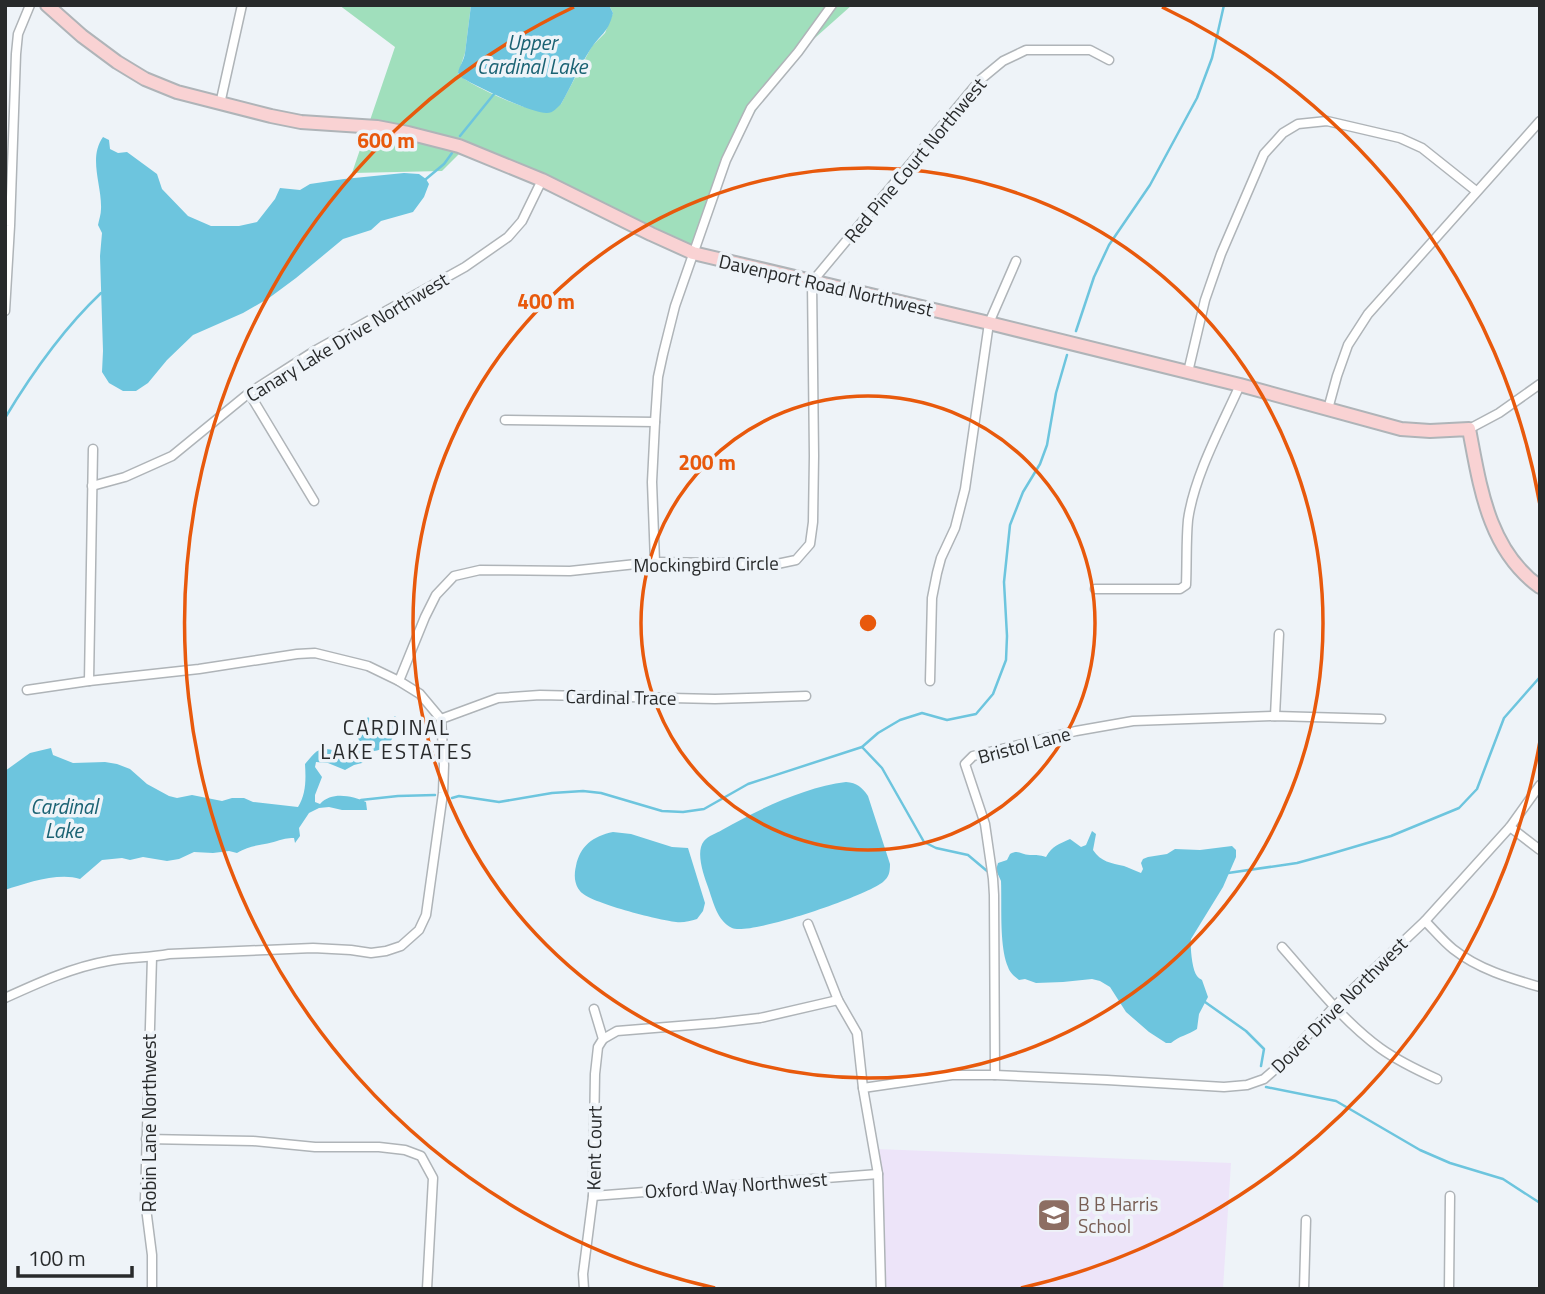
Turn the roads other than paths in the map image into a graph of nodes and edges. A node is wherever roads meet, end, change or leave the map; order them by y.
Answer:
1 (30, 5) edge
2 (47, 5) edge
3 (242, 5) edge
4 (832, 5) edge
5 (1109, 60) dead end
6 (220, 104) junction
7 (1540, 121) edge
8 (9, 171) edge
9 (542, 180) junction
10 (1476, 191) junction
11 (693, 253) junction
12 (1016, 261) dead end
13 (813, 282) junction
14 (5, 311) edge
15 (989, 323) junction
16 (1188, 372) junction
17 (1540, 384) edge
18 (1240, 385) junction
19 (249, 393) junction
20 (1328, 409) junction
21 (505, 419) dead end
22 (654, 422) junction
23 (1469, 429) junction
24 (93, 449) dead end
25 (92, 486) junction
26 (314, 502) dead end
27 (655, 562) junction
28 (1540, 587) edge
29 (1096, 589) dead end
30 (1279, 634) dead end
31 (89, 681) junction
32 (399, 681) junction
33 (930, 681) dead end
34 (27, 690) dead end
35 (806, 696) dead end
36 (1275, 716) junction
37 (441, 719) junction
38 (1381, 719) dead end
39 (1540, 785) edge
40 (1510, 827) junction
41 (1540, 850) edge
42 (1424, 921) junction
43 (807, 923) dead end
44 (1282, 947) dead end
45 (152, 957) junction
46 (1540, 987) edge
47 (5, 998) edge
48 (838, 1000) junction
49 (1334, 1007) junction
50 (594, 1009) dead end
51 (603, 1039) junction
52 (995, 1075) junction
53 (1437, 1079) dead end
54 (863, 1088) junction
55 (146, 1139) junction
56 (878, 1174) junction
57 (593, 1196) junction
58 (1450, 1196) dead end
59 (1306, 1220) dead end
60 (152, 1289) edge
61 (427, 1289) edge
62 (584, 1289) edge
63 (881, 1289) edge
64 (1304, 1289) edge
65 (1449, 1289) edge

1 - 8 street
2 - 6 street, Davenport Road Northwest
3 - 6 street
4 - 11 street
5 - 13 street, Red Pine Court Northwest
6 - 9 street, Davenport Road Northwest
7 - 10 street
8 - 14 street
9 - 11 street, Davenport Road Northwest
9 - 19 street, Canary Lake Drive Northwest
10 - 16 street
10 - 20 street
11 - 13 street, Davenport Road Northwest
11 - 22 street
12 - 15 street
13 - 15 street, Davenport Road Northwest
13 - 27 street, Mockingbird Circle
15 - 16 street, Davenport Road Northwest
15 - 33 street
16 - 18 street, Davenport Road Northwest
17 - 23 street
18 - 20 street, Davenport Road Northwest
18 - 29 street
19 - 25 street, Canary Lake Drive Northwest
19 - 26 street
20 - 23 street, Davenport Road Northwest
21 - 22 street
22 - 27 street
23 - 28 street
24 - 25 street
25 - 31 street
27 - 32 street, Mockingbird Circle
30 - 36 street
31 - 32 street
31 - 34 street
32 - 37 street
35 - 37 street, Cardinal Trace
36 - 38 street
36 - 52 street, Bristol Lane
37 - 45 street
39 - 40 street, Dover Drive Northwest
40 - 41 street
40 - 42 street, Dover Drive Northwest
42 - 46 street
42 - 49 street, Dover Drive Northwest
43 - 48 street
44 - 49 street
45 - 47 street
45 - 55 street, Robin Lane Northwest
48 - 51 street
48 - 54 street
49 - 52 street, Dover Drive Northwest
49 - 53 street
50 - 51 street, Kent Court
51 - 57 street, Kent Court
52 - 54 street, Dover Drive Northwest
54 - 56 street
55 - 60 street, Robin Lane Northwest
55 - 61 street
56 - 57 street, Oxford Way Northwest
56 - 63 street
57 - 62 street, Kent Court
58 - 65 street
59 - 64 street

